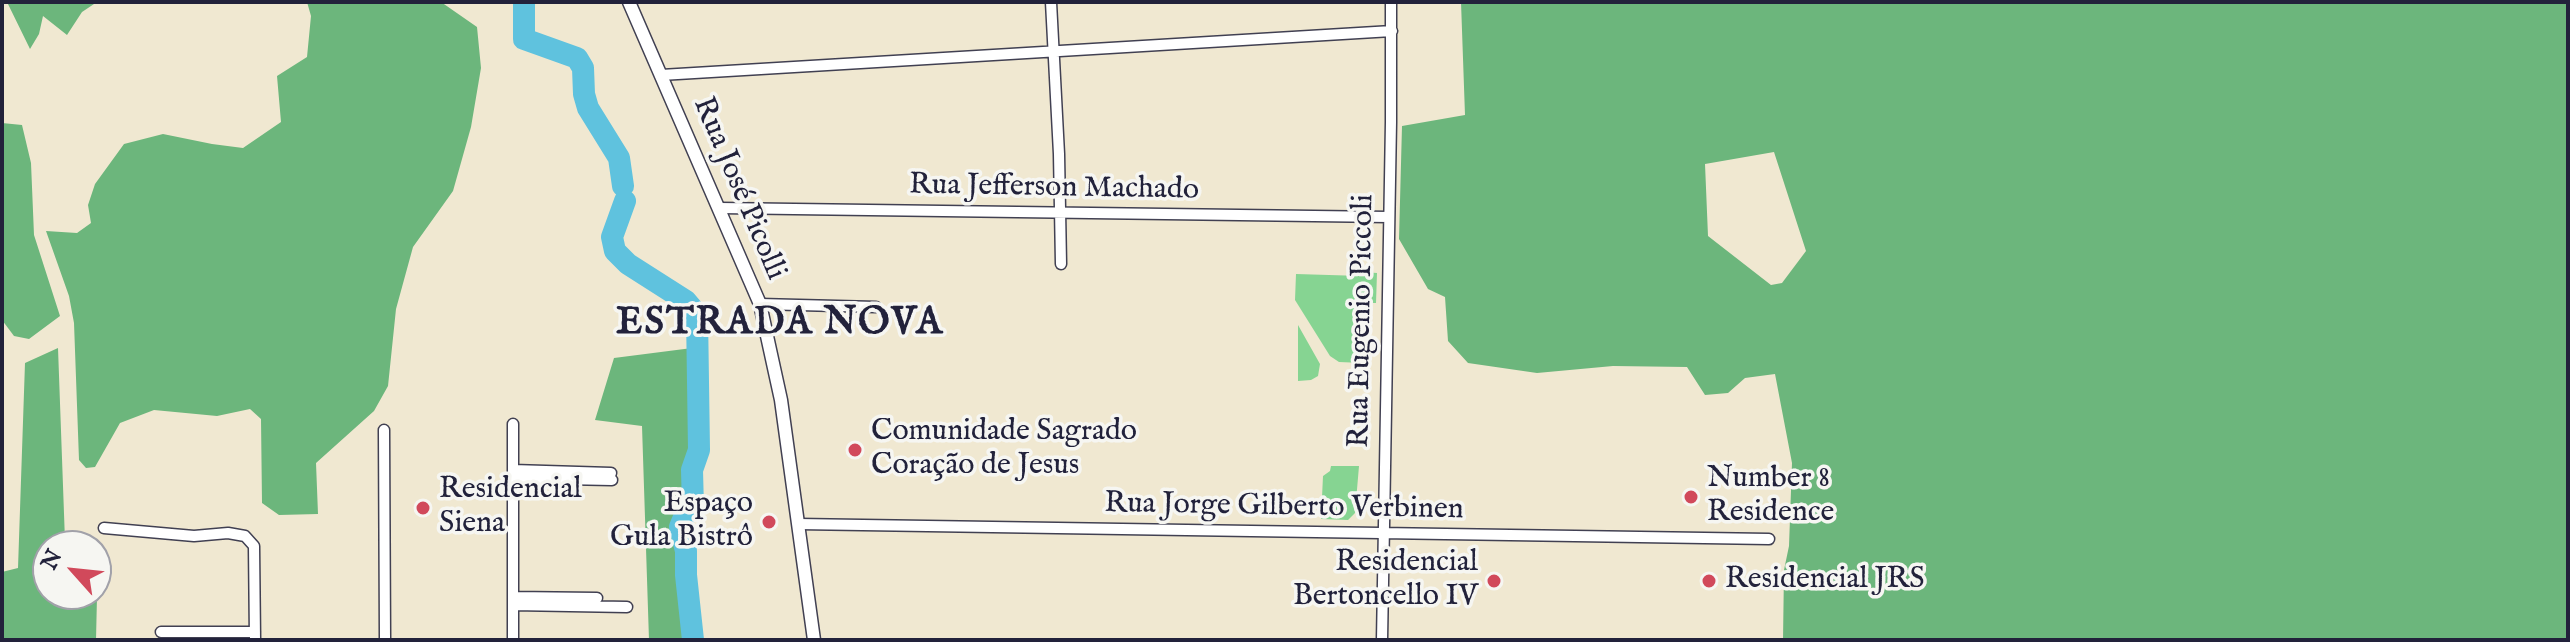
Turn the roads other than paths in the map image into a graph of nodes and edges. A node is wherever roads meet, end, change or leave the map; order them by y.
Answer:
1 (629, 2) edge
2 (1051, 2) edge
3 (1391, 2) edge
4 (1392, 31) junction
5 (1054, 51) junction
6 (661, 75) junction
7 (720, 208) junction
8 (1061, 214) junction
9 (1388, 217) junction
10 (1061, 264) dead end
11 (760, 304) junction
12 (876, 307) dead end
13 (513, 424) dead end
14 (384, 430) dead end
15 (513, 474) junction
16 (611, 476) dead end
17 (798, 524) junction
18 (104, 528) dead end
19 (1384, 534) junction
20 (1769, 539) dead end
21 (597, 598) dead end
22 (513, 601) junction
23 (627, 607) dead end
24 (161, 632) dead end
25 (255, 636) edge
26 (385, 640) edge
27 (513, 640) edge
28 (814, 640) edge
29 (1382, 640) edge

1 - 6 street, Rua José Picolli
2 - 5 street
3 - 4 street, Rua Eugenio Piccoli
4 - 5 street
4 - 9 street, Rua Eugenio Piccoli
5 - 6 street
5 - 8 street
6 - 7 street, Rua José Picolli
7 - 8 street, Rua Jefferson Machado
7 - 11 street, Rua José Picolli
8 - 9 street, Rua Jefferson Machado
8 - 10 street
9 - 19 street, Rua Eugenio Piccoli
11 - 12 street
11 - 17 street, Rua José Picolli
13 - 15 street
14 - 26 street
15 - 16 street
15 - 22 street
17 - 19 street, Rua Jorge Gilberto Verbinen
17 - 28 street, Rua José Picolli
18 - 25 street
19 - 20 street, Rua Jorge Gilberto Verbinen
19 - 29 street, Rua Eugenio Piccoli
21 - 22 street
22 - 23 street
22 - 27 street
24 - 25 street

